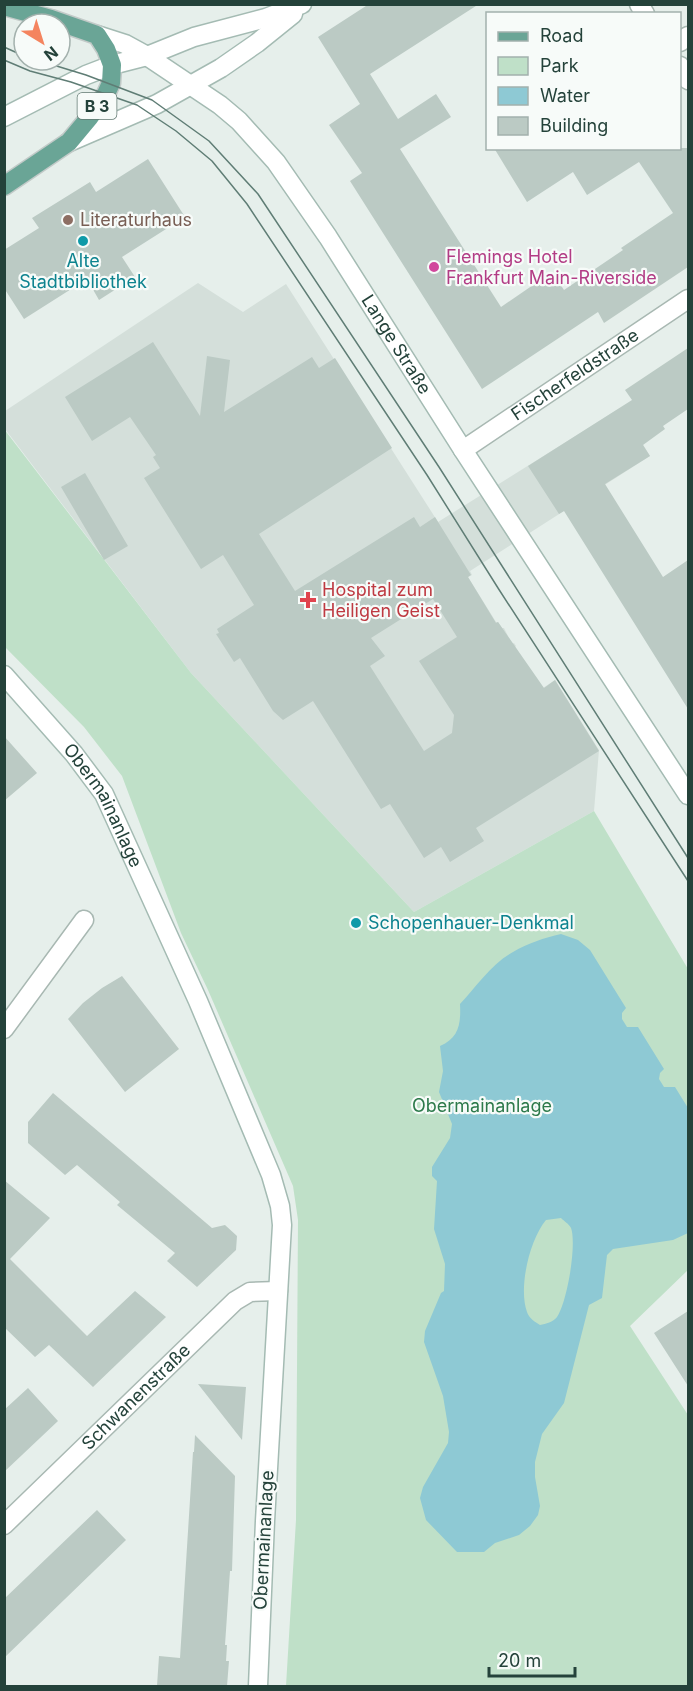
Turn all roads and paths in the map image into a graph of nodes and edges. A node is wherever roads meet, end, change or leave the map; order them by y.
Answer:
1 (303, 4) edge
2 (4, 6) edge
3 (96, 35) junction
4 (147, 56) junction
5 (112, 65) junction
6 (189, 84) junction
7 (4, 117) edge
8 (69, 142) junction
9 (4, 186) edge
10 (688, 299) edge
11 (463, 450) junction
12 (4, 675) edge
13 (688, 795) edge
14 (84, 920) dead end
15 (4, 1029) edge
16 (278, 1291) junction
17 (4, 1525) edge
18 (258, 1686) edge

1 - 4 main road
1 - 6 main road
2 - 3 main road, Lange Straße
3 - 4 main road, Lange Straße
3 - 5 main road
4 - 5 main road
4 - 6 main road, Lange Straße
5 - 7 main road
5 - 8 main road, B 3
6 - 8 main road
6 - 11 main road, Lange Straße
8 - 9 main road, B 3
10 - 11 main road, Fischerfeldstraße
11 - 13 main road, Lange Straße
12 - 16 main road, Obermainanlage
14 - 15 main road
16 - 17 main road, Schwanenstraße
16 - 18 main road, Obermainanlage

